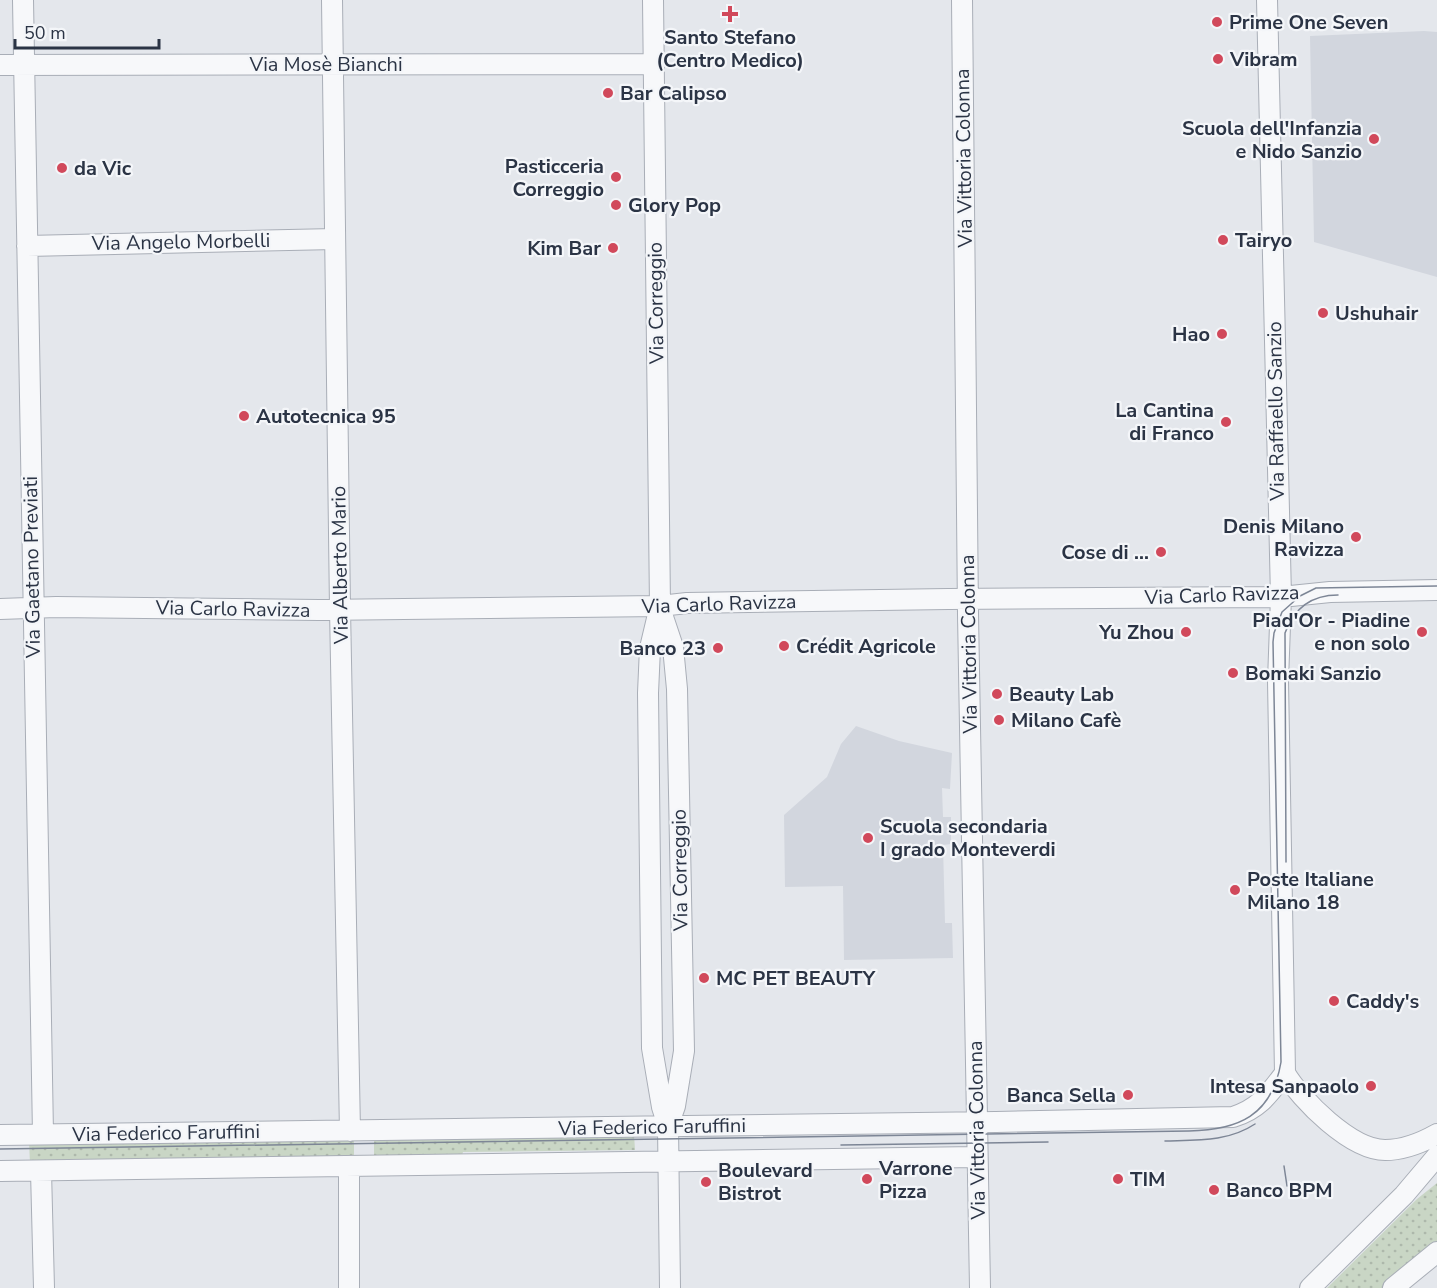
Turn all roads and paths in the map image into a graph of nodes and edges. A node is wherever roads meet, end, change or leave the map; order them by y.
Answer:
1 (23, 0) edge
2 (332, 0) edge
3 (652, 0) edge
4 (962, 0) edge
5 (1266, 0) edge
6 (23, 64) junction
7 (333, 64) junction
8 (653, 64) junction
9 (0, 65) edge
10 (335, 239) junction
11 (27, 246) junction
12 (1437, 590) edge
13 (1281, 597) junction
14 (968, 599) junction
15 (660, 606) junction
16 (33, 607) junction
17 (0, 609) edge
18 (340, 609) junction
19 (676, 689) junction
20 (648, 693) junction
21 (652, 1048) junction
22 (684, 1051) junction
23 (1285, 1073) junction
24 (977, 1122) junction
25 (668, 1126) junction
26 (350, 1131) junction
27 (43, 1134) junction
28 (1437, 1134) edge
29 (0, 1135) edge
30 (1437, 1156) edge
31 (977, 1157) junction
32 (668, 1162) junction
33 (349, 1167) junction
34 (41, 1171) junction
35 (1437, 1171) edge
36 (0, 1172) edge
37 (1404, 1195) junction
38 (1437, 1252) edge
39 (44, 1288) edge
40 (349, 1288) edge
41 (670, 1288) edge
42 (980, 1288) edge
43 (1310, 1288) edge
44 (1393, 1288) edge

1 - 6 street, Via Gaetano Previati
2 - 7 street, Via Alberto Mario
3 - 8 street, Via Correggio
4 - 14 street, Via Vittoria Colonna
5 - 13 street, Via Raffaello Sanzio
6 - 7 street, Via Mosè Bianchi
6 - 9 street, Via Mosè Bianchi
6 - 11 street, Via Gaetano Previati
7 - 8 street, Via Mosè Bianchi
7 - 10 street, Via Alberto Mario
8 - 15 street, Via Correggio
10 - 11 street, Via Angelo Morbelli
10 - 18 street, Via Alberto Mario
11 - 16 street, Via Gaetano Previati
12 - 13 street, Via Carlo Ravizza
13 - 14 street, Via Carlo Ravizza
13 - 23 street, Via Raffaello Sanzio
14 - 15 street, Via Carlo Ravizza
14 - 24 street, Via Vittoria Colonna
15 - 18 street, Via Carlo Ravizza
15 - 19 street, Via Correggio
15 - 20 street, Via Correggio
16 - 17 street, Via Carlo Ravizza
16 - 18 street, Via Carlo Ravizza
16 - 27 street, Via Gaetano Previati
18 - 26 street, Via Alberto Mario
19 - 20 street
19 - 22 street, Via Correggio
20 - 21 street, Via Correggio
21 - 22 street
21 - 25 street, Via Correggio
22 - 25 street, Via Correggio
23 - 24 street, Via Federico Faruffini
23 - 28 street
24 - 25 street, Via Federico Faruffini
24 - 31 street, Via Vittoria Colonna
25 - 26 street, Via Federico Faruffini
25 - 32 street
26 - 27 street, Via Federico Faruffini
27 - 29 street, Via Federico Faruffini
30 - 37 street
31 - 32 street, Via Federico Faruffini
31 - 42 street, Via Vittoria Colonna
32 - 33 street, Via Federico Faruffini
32 - 41 street
33 - 34 street, Via Federico Faruffini
33 - 40 street
34 - 36 street, Via Federico Faruffini
34 - 39 street
35 - 37 street
37 - 43 street
38 - 44 street

